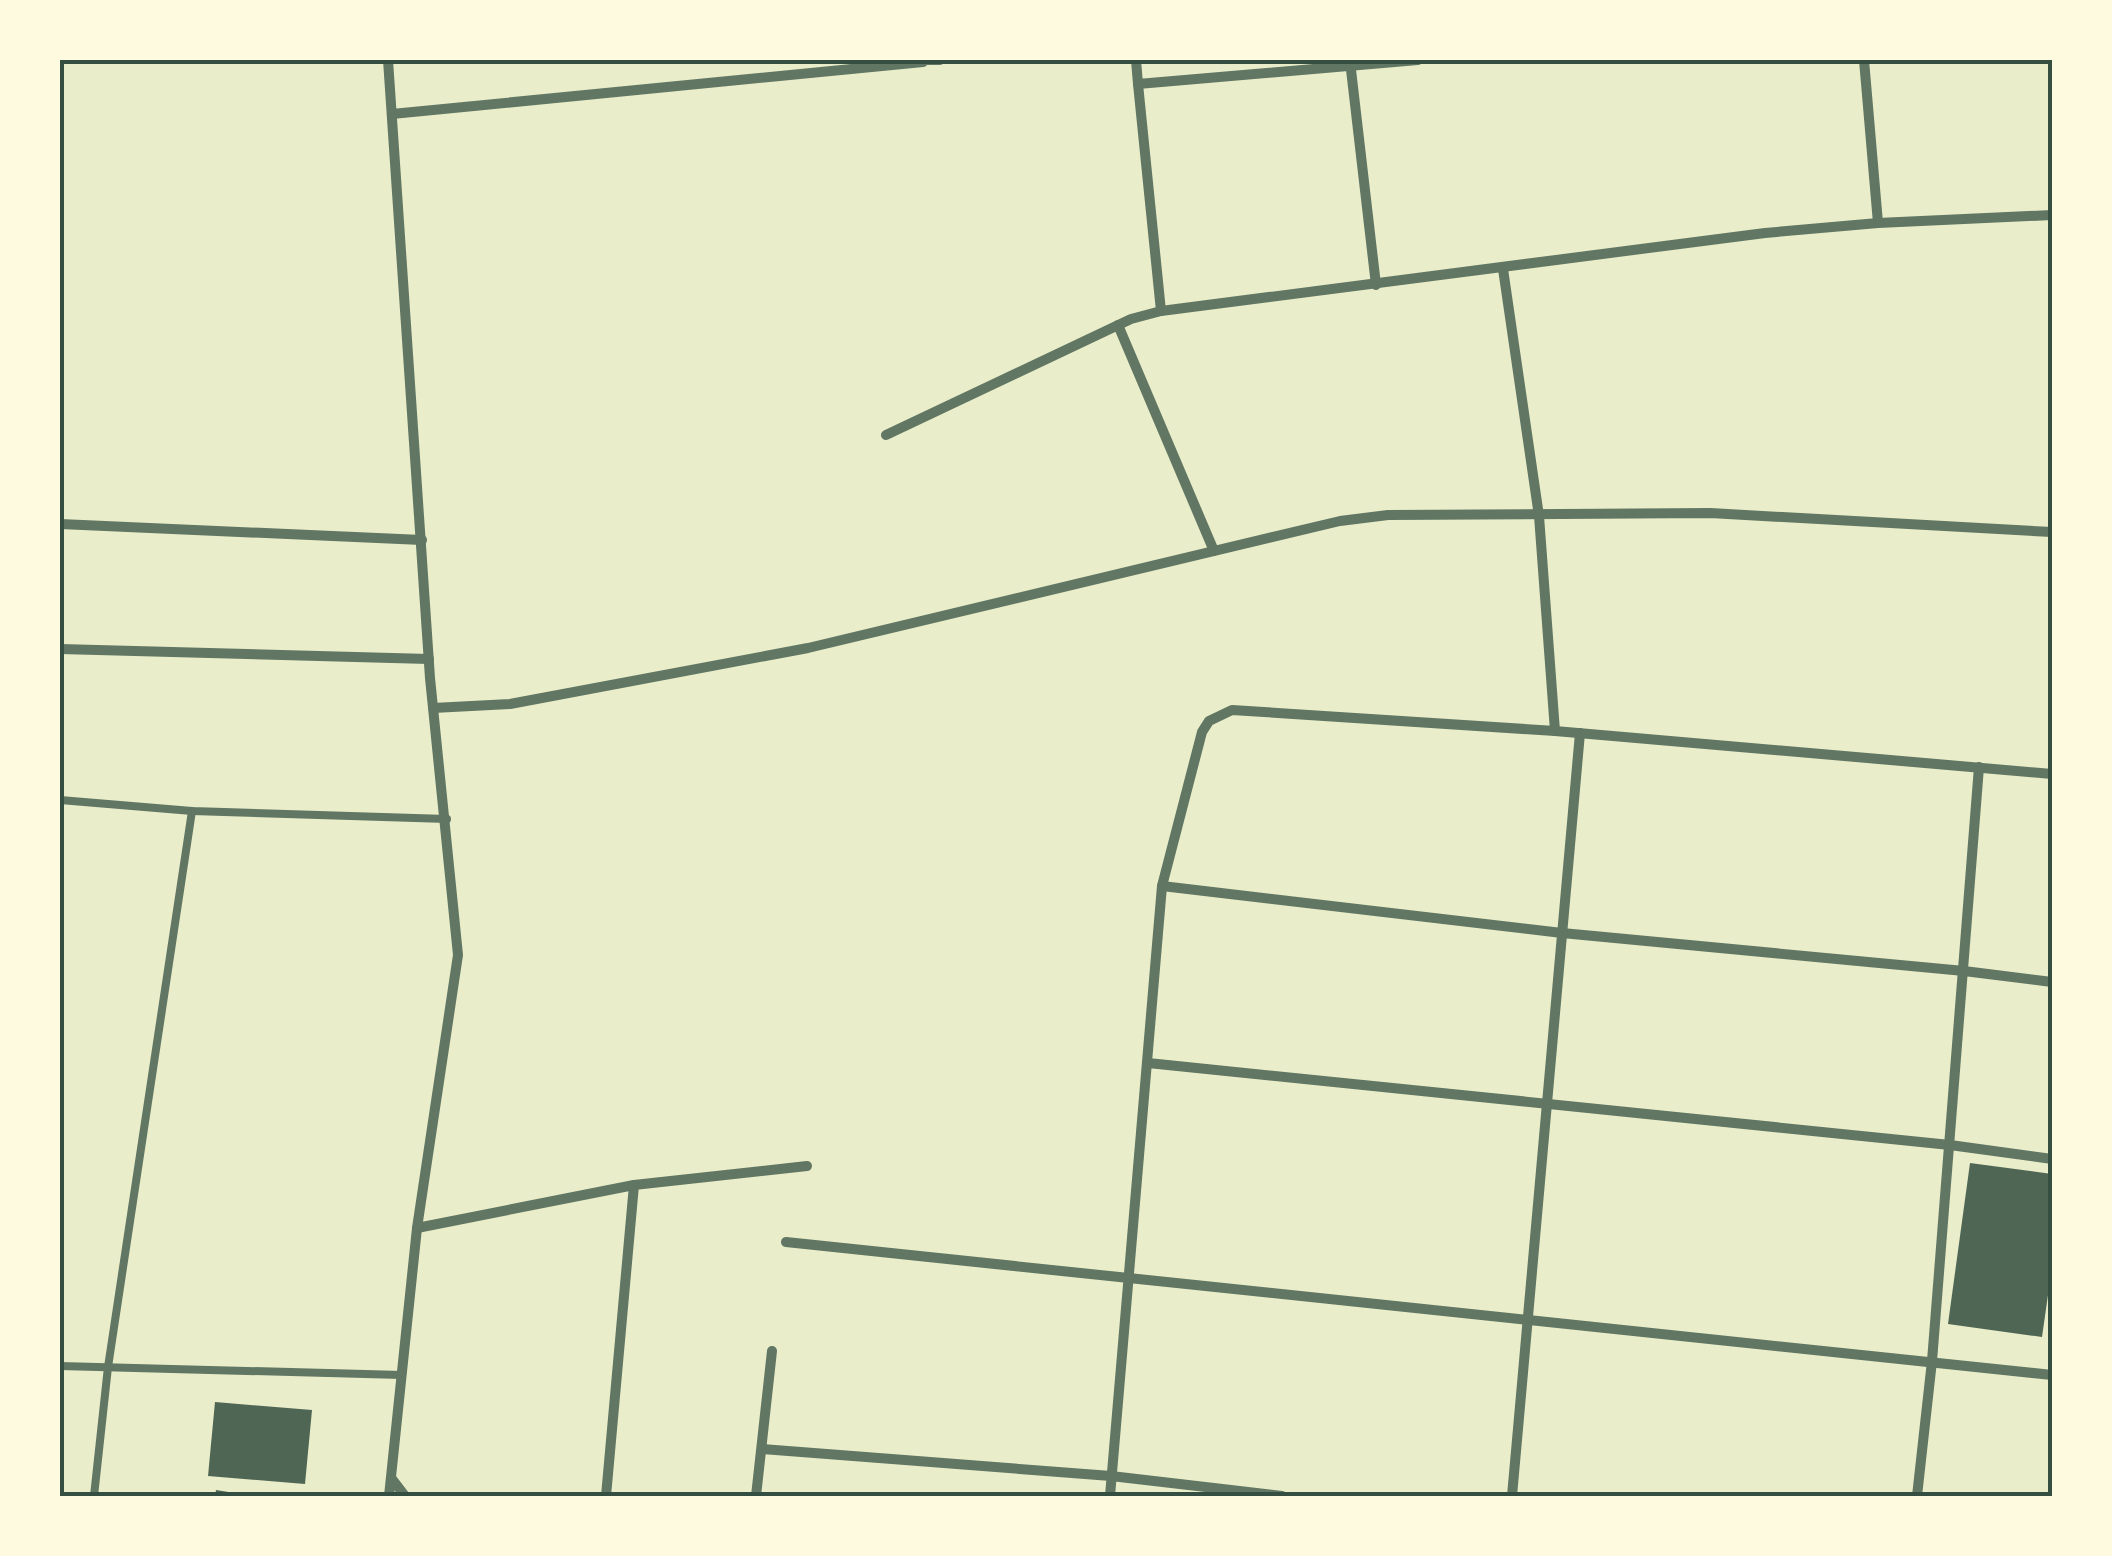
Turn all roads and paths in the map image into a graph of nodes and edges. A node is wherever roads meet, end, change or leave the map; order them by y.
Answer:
1 (388, 60) edge
2 (940, 60) edge
3 (1136, 60) edge
4 (1418, 60) edge
5 (1864, 60) edge
6 (923, 61) edge
7 (1350, 63) edge
8 (1138, 84) junction
9 (392, 114) junction
10 (2052, 214) edge
11 (1878, 223) junction
12 (1503, 269) junction
13 (1376, 284) junction
14 (1161, 311) junction
15 (1118, 325) junction
16 (886, 435) dead end
17 (1539, 516) junction
18 (60, 524) edge
19 (2052, 532) edge
20 (422, 540) junction
21 (1214, 551) junction
22 (60, 649) edge
23 (429, 660) junction
24 (433, 708) junction
25 (1555, 731) junction
26 (1580, 733) junction
27 (1980, 767) junction
28 (2052, 774) edge
29 (60, 800) edge
30 (192, 812) junction
31 (447, 818) junction
32 (1162, 886) junction
33 (1562, 933) junction
34 (1964, 970) junction
35 (2052, 982) edge
36 (1148, 1063) junction
37 (1547, 1103) junction
38 (1950, 1145) junction
39 (2052, 1159) edge
40 (806, 1166) dead end
41 (634, 1185) junction
42 (416, 1228) junction
43 (786, 1242) dead end
44 (1129, 1276) junction
45 (1528, 1318) junction
46 (772, 1351) dead end
47 (1932, 1361) junction
48 (60, 1366) edge
49 (108, 1367) junction
50 (402, 1375) junction
51 (2052, 1375) edge
52 (762, 1449) junction
53 (1111, 1476) junction
54 (392, 1479) junction
55 (94, 1496) edge
56 (389, 1496) edge
57 (405, 1496) edge
58 (606, 1496) edge
59 (756, 1496) edge
60 (1110, 1496) edge
61 (1282, 1496) edge
62 (1512, 1496) edge
63 (1918, 1496) edge

1 - 9 street
2 - 6 street
3 - 8 street
4 - 7 street
5 - 11 street
6 - 9 street
7 - 8 street
7 - 13 street
8 - 14 street
9 - 20 street
10 - 11 street
11 - 12 street
12 - 13 street
12 - 17 street
13 - 14 street
14 - 15 street
15 - 16 street
15 - 21 street
17 - 19 street
17 - 21 street
17 - 25 street
18 - 20 street
20 - 23 street
21 - 24 street
22 - 23 street
23 - 24 street
24 - 31 street
25 - 26 street
25 - 32 street
26 - 27 street
26 - 33 street
27 - 28 street
27 - 34 street
29 - 30 lane
30 - 31 lane
30 - 49 lane
31 - 42 street
32 - 33 street
32 - 36 street
33 - 34 street
33 - 37 street
34 - 35 street
34 - 38 street
36 - 37 street
36 - 44 street
37 - 38 street
37 - 45 street
38 - 39 street
38 - 47 street
40 - 41 street
41 - 42 street
41 - 58 street
42 - 50 street
43 - 44 street
44 - 45 street
44 - 53 street
45 - 47 street
45 - 62 street
46 - 52 street
47 - 51 street
47 - 63 street
48 - 49 lane
49 - 50 lane
49 - 55 lane
50 - 54 street
52 - 53 street
52 - 59 street
53 - 60 street
53 - 61 street
54 - 56 street
54 - 57 street

